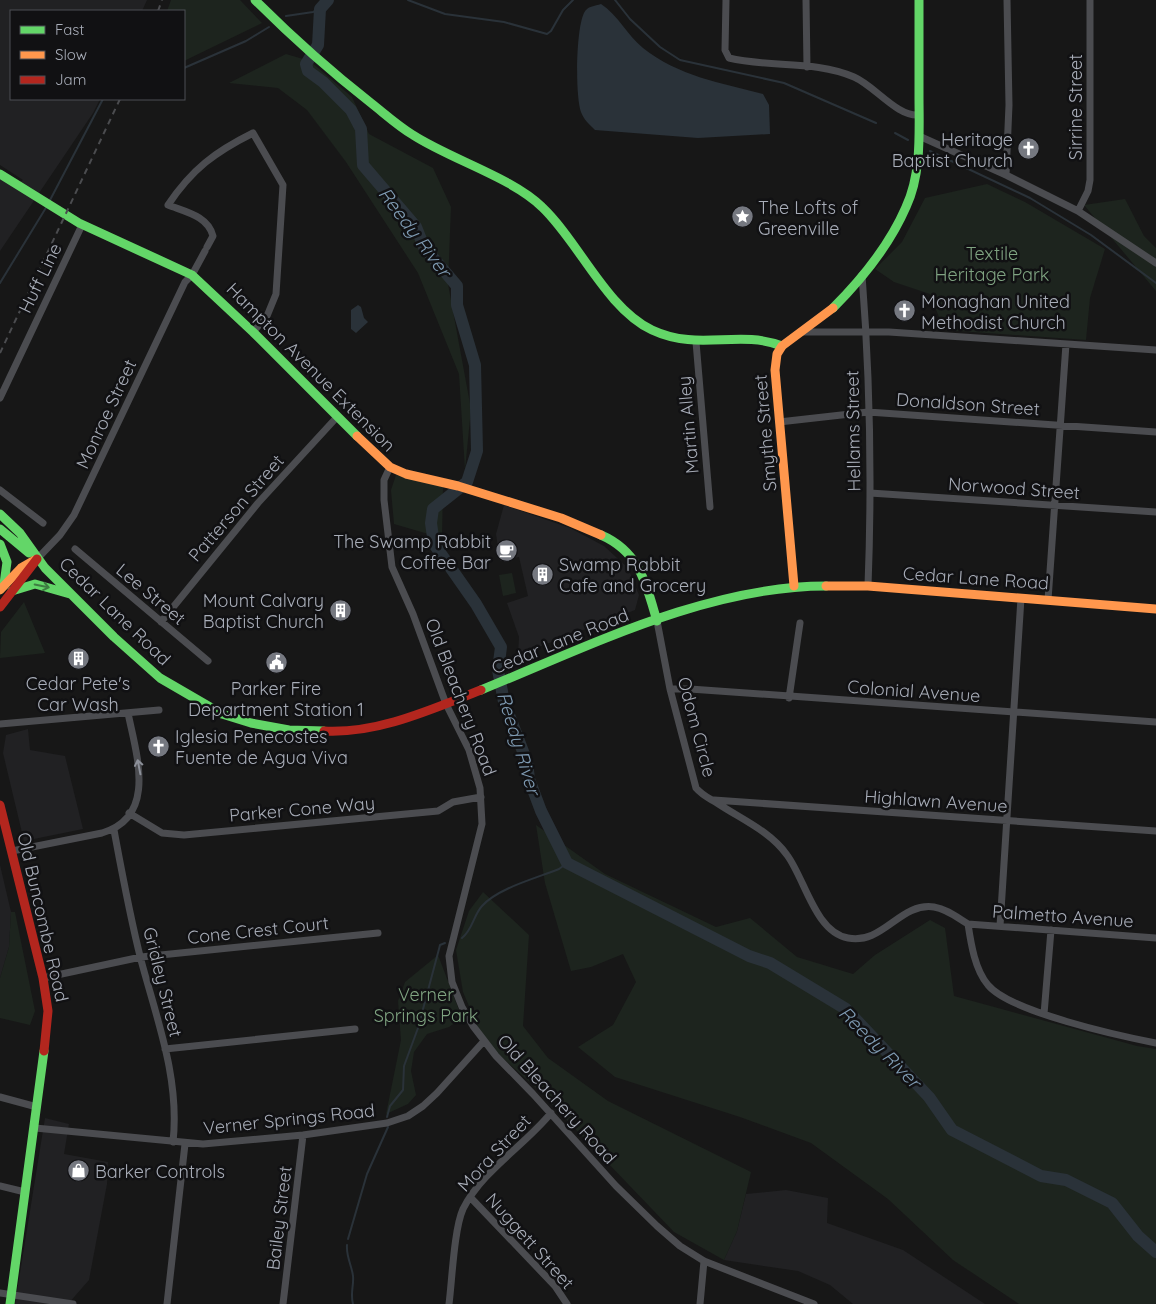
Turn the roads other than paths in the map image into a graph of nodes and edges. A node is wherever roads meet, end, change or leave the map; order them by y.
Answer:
1 (255, 0) edge
2 (726, 0) edge
3 (806, 0) edge
4 (919, 0) edge
5 (1007, 0) edge
6 (1090, 0) edge
7 (807, 67) junction
8 (919, 115) junction
9 (919, 136) junction
10 (0, 174) edge
11 (1006, 175) junction
12 (1078, 211) junction
13 (82, 225) junction
14 (1156, 263) edge
15 (192, 275) junction
16 (862, 275) junction
17 (254, 332) junction
18 (800, 332) junction
19 (866, 332) junction
20 (696, 342) junction
21 (1066, 344) junction
22 (782, 346) junction
23 (1156, 350) edge
24 (0, 398) edge
25 (868, 412) junction
26 (337, 417) junction
27 (779, 422) junction
28 (1060, 425) junction
29 (1156, 432) edge
30 (390, 467) junction
31 (0, 490) edge
32 (870, 493) junction
33 (1055, 505) junction
34 (710, 507) dead end
35 (1156, 512) edge
36 (0, 514) edge
37 (43, 523) dead end
38 (0, 529) edge
39 (0, 544) edge
40 (75, 549) dead end
41 (37, 559) junction
42 (794, 586) junction
43 (868, 586) junction
44 (2, 588) edge
45 (12, 591) junction
46 (72, 594) junction
47 (1021, 598) junction
48 (1048, 600) junction
49 (0, 607) edge
50 (1156, 609) edge
51 (657, 621) junction
52 (161, 622) junction
53 (800, 623) dead end
54 (208, 661) dead end
55 (670, 690) junction
56 (788, 698) junction
57 (446, 704) junction
58 (159, 710) dead end
59 (128, 713) junction
60 (1014, 713) junction
61 (1156, 722) edge
62 (0, 724) edge
63 (481, 797) junction
64 (713, 800) junction
65 (0, 806) edge
66 (129, 813) junction
67 (1007, 821) junction
68 (114, 830) junction
69 (1156, 831) edge
70 (12, 851) junction
71 (968, 924) junction
72 (1000, 926) junction
73 (1051, 930) junction
74 (378, 933) dead end
75 (1156, 938) edge
76 (141, 957) junction
77 (43, 978) junction
78 (1044, 1014) junction
79 (354, 1029) dead end
80 (484, 1041) junction
81 (1156, 1043) edge
82 (165, 1049) junction
83 (0, 1098) edge
84 (37, 1107) junction
85 (551, 1113) junction
86 (35, 1128) junction
87 (303, 1135) junction
88 (173, 1142) junction
89 (185, 1144) junction
90 (0, 1186) edge
91 (25, 1192) junction
92 (471, 1198) junction
93 (704, 1261) junction
94 (0, 1293) edge
95 (10, 1300) edge
96 (72, 1304) edge
97 (167, 1304) edge
98 (284, 1304) edge
99 (449, 1304) edge
100 (567, 1304) edge
101 (700, 1304) edge
102 (814, 1304) edge

1 - 20 street
2 - 7 street
3 - 7 street
4 - 8 street
5 - 11 street
6 - 12 street, Sirrine Street
7 - 8 street
8 - 9 street
9 - 11 street
9 - 16 street
10 - 13 street, Hampton Avenue Extension
11 - 12 street
12 - 14 street
13 - 15 street, Hampton Avenue Extension
13 - 24 street, Huff Line
15 - 17 street, Hampton Avenue Extension
15 - 17 street, Monroe Street
15 - 41 street, Monroe Street
16 - 18 street
16 - 19 street, Hellams Street
17 - 26 street, Hampton Avenue Extension
18 - 19 street
18 - 22 street
19 - 21 street
19 - 25 street, Hellams Street
20 - 22 street
20 - 34 street, Martin Alley
21 - 23 street
21 - 28 street
22 - 27 street, Smythe Street
25 - 27 street, Donaldson Street
25 - 28 street, Donaldson Street
25 - 32 street, Hellams Street
26 - 30 street, Hampton Avenue Extension
26 - 52 street, Patterson Street
27 - 42 street, Smythe Street
28 - 29 street, Donaldson Street
28 - 33 street
30 - 51 street, Hampton Avenue Extension
30 - 57 street, Old Bleachery Road
31 - 37 street
32 - 33 street, Norwood Street
32 - 43 street, Hellams Street
33 - 35 street, Norwood Street
33 - 48 street
36 - 41 street
38 - 41 street
39 - 44 street
40 - 52 street, Lee Street
41 - 44 street
41 - 45 street
41 - 46 street, Cedar Lane Road
42 - 43 street, Cedar Lane Road
42 - 51 street, Cedar Lane Road
43 - 47 street, Cedar Lane Road
45 -> 46 street
45 - 49 street
46 - 57 street, Cedar Lane Road
47 - 48 street, Cedar Lane Road
47 - 60 street
48 - 50 street, Cedar Lane Road
51 - 55 street, Odom Circle
51 - 57 street, Cedar Lane Road
52 - 54 street, Lee Street
53 - 56 street
55 - 56 street, Colonial Avenue
55 - 64 street, Odom Circle
56 - 60 street, Colonial Avenue
57 - 63 street, Old Bleachery Road
58 - 59 street
59 - 62 street
66 -> 59 street
60 - 61 street, Colonial Avenue
60 - 67 street
63 - 66 street, Parker Cone Way
63 - 80 street, Old Bleachery Road
64 - 67 street, Highlawn Avenue
64 - 71 street, Odom Circle
65 - 70 street, Old Buncombe Road
66 - 68 street
67 - 69 street, Highlawn Avenue
67 - 72 street
68 - 70 street
68 - 76 street, Gridley Street
70 - 77 street, Old Buncombe Road
71 - 72 street, Palmetto Avenue
71 - 78 street
72 - 73 street, Palmetto Avenue
73 - 75 street, Palmetto Avenue
73 - 78 street
74 - 76 street, Cone Crest Court
76 - 77 street, Cone Crest Court
76 - 82 street, Gridley Street
77 - 84 street, Old Buncombe Road
78 - 81 street
79 - 82 street
80 - 85 street, Old Bleachery Road
80 - 87 street, Verner Springs Road
82 - 88 street, Gridley Street
83 - 84 street
84 - 86 street, Old Buncombe Road
85 - 92 street, Mora Street
85 - 93 street, Old Bleachery Road
86 - 88 street, Verner Springs Road
86 - 91 street, Old Buncombe Road
87 - 89 street, Verner Springs Road
87 - 98 street, Bailey Street
88 - 89 street, Verner Springs Road
89 - 97 street
90 - 91 street
91 - 95 street, Old Buncombe Road
92 - 99 street, Mora Street
92 - 100 street, Nuggett Street
93 - 101 street
93 - 102 street, Old Bleachery Road
94 - 95 street
95 - 96 street

